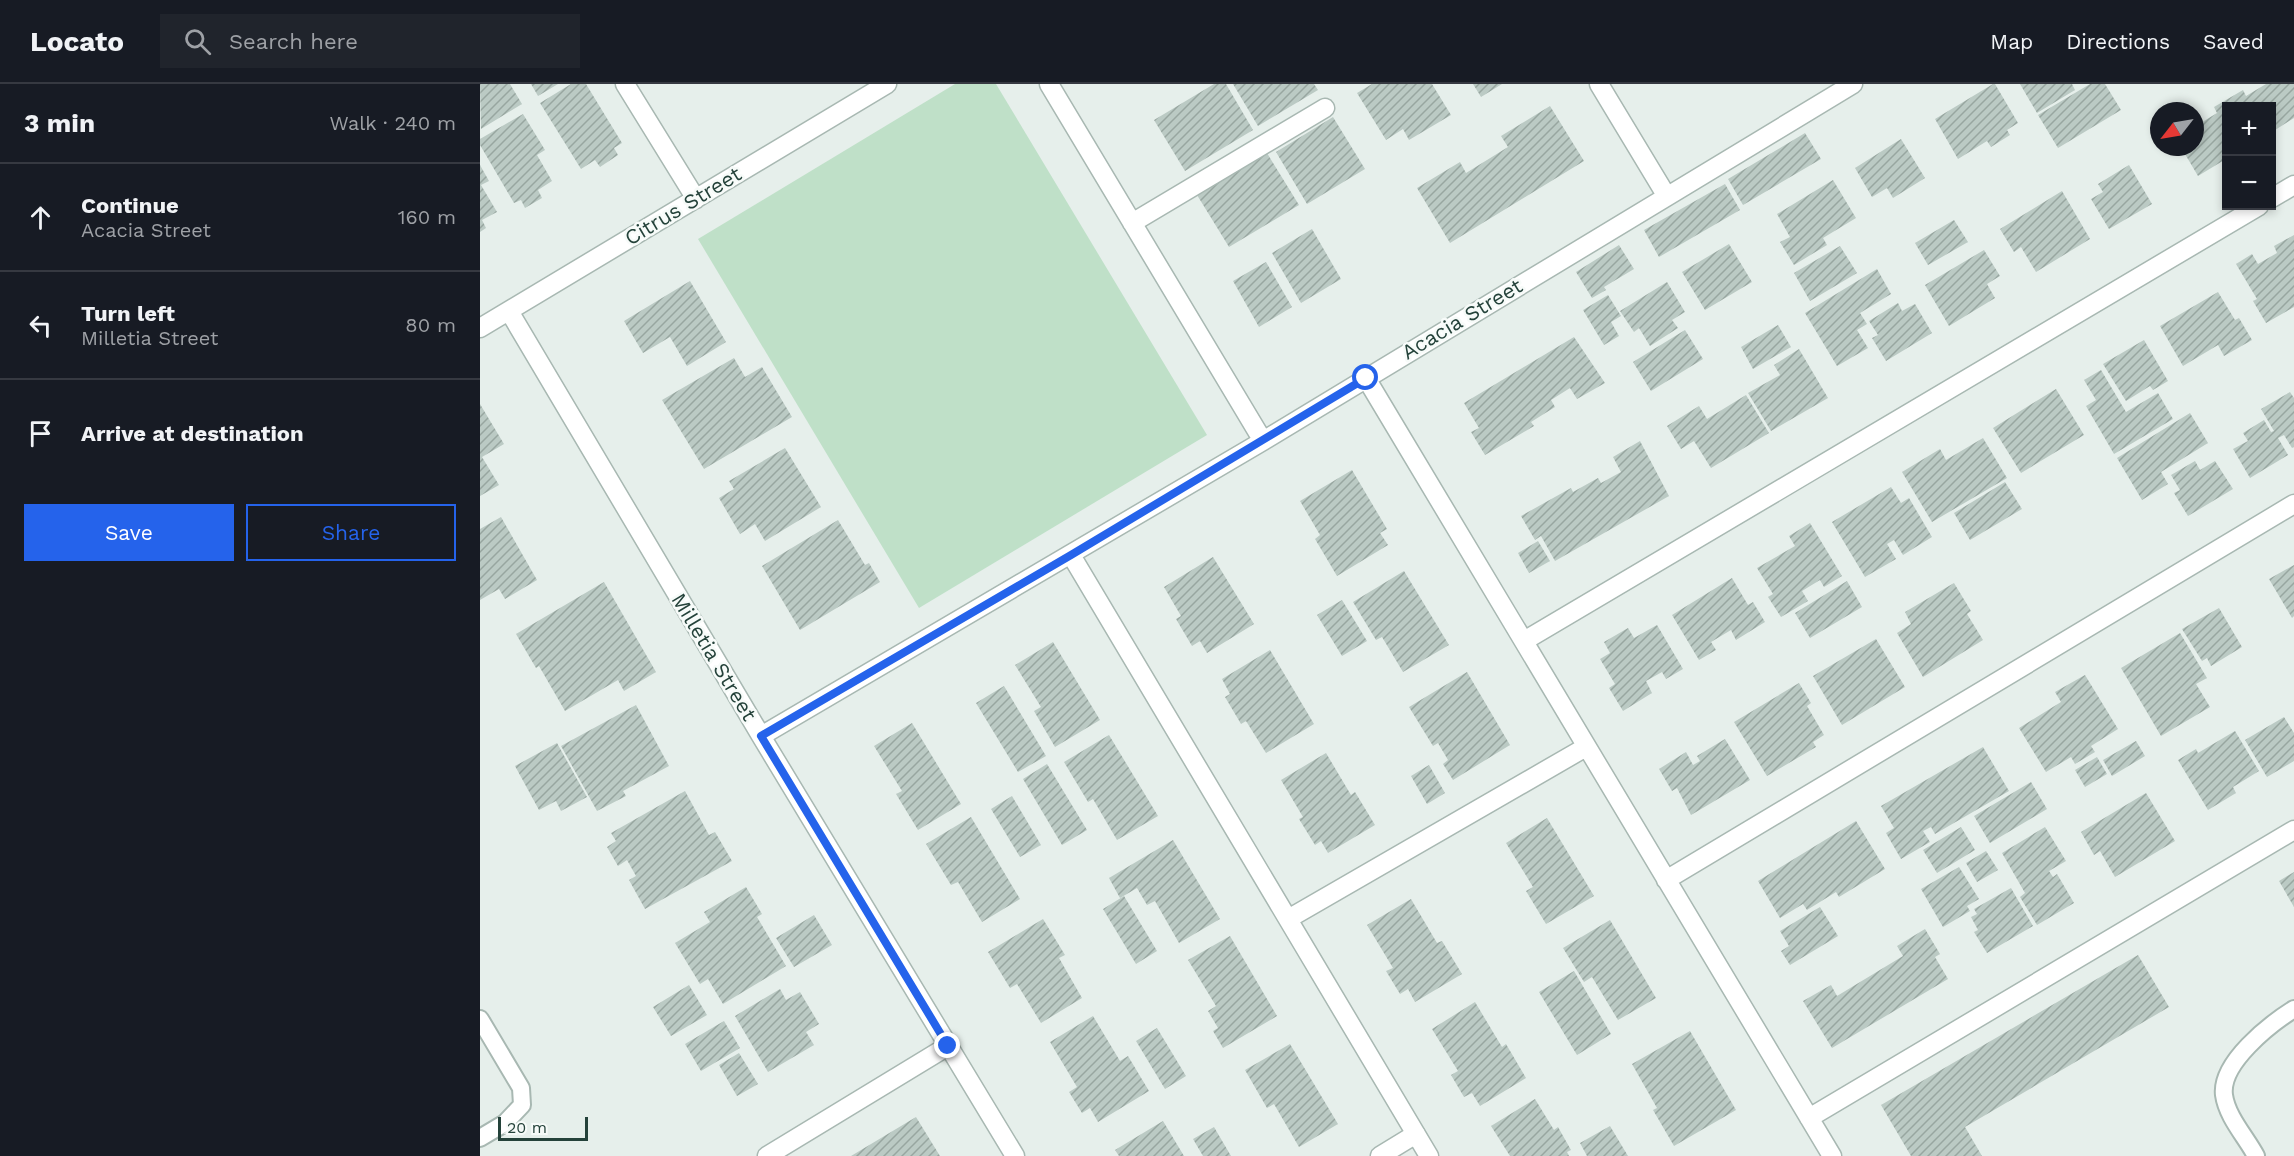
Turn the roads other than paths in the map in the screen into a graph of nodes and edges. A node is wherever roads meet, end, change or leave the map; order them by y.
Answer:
1 (625, 84) edge
2 (886, 84) edge
3 (1049, 84) edge
4 (1599, 84) edge
5 (1853, 84) edge
6 (1325, 108) dead end
7 (2294, 185) edge
8 (1666, 195) junction
9 (2276, 195) edge
10 (696, 199) junction
11 (2252, 210) edge
12 (1132, 223) junction
13 (509, 311) junction
14 (480, 328) edge
15 (1366, 378) junction
16 (1263, 441) junction
17 (2294, 504) edge
18 (1071, 555) junction
19 (1524, 641) junction
20 (761, 736) junction
21 (1586, 747) junction
22 (2294, 830) edge
23 (1666, 880) junction
24 (1288, 919) junction
25 (2294, 1009) edge
26 (480, 1020) edge
27 (948, 1046) junction
28 (1809, 1118) junction
29 (1416, 1134) junction
30 (480, 1138) edge
31 (767, 1156) edge
32 (1015, 1156) edge
33 (1380, 1156) edge
34 (1429, 1156) edge
35 (1832, 1156) edge
36 (2256, 1156) edge

1 - 10 street
2 - 10 street, Citrus Street
3 - 12 street
4 - 8 street
5 - 8 street, Acacia Street
6 - 12 street
7 - 9 street
8 - 15 street, Acacia Street
10 - 13 street, Citrus Street
11 - 19 street
12 - 16 street
13 - 14 street, Citrus Street
13 - 20 street, Milletia Street
15 - 16 street, Acacia Street
15 - 19 street
16 - 18 street, Acacia Street
17 - 23 street
18 - 20 street, Acacia Street
18 - 24 street
19 - 21 street
20 - 27 street, Milletia Street
21 - 23 street
21 - 24 street
22 - 28 street
23 - 28 street
24 - 29 street
25 - 36 lane
26 - 30 lane
27 - 31 street
27 - 32 street, Milletia Street
28 - 35 street
29 - 33 street
29 - 34 street

